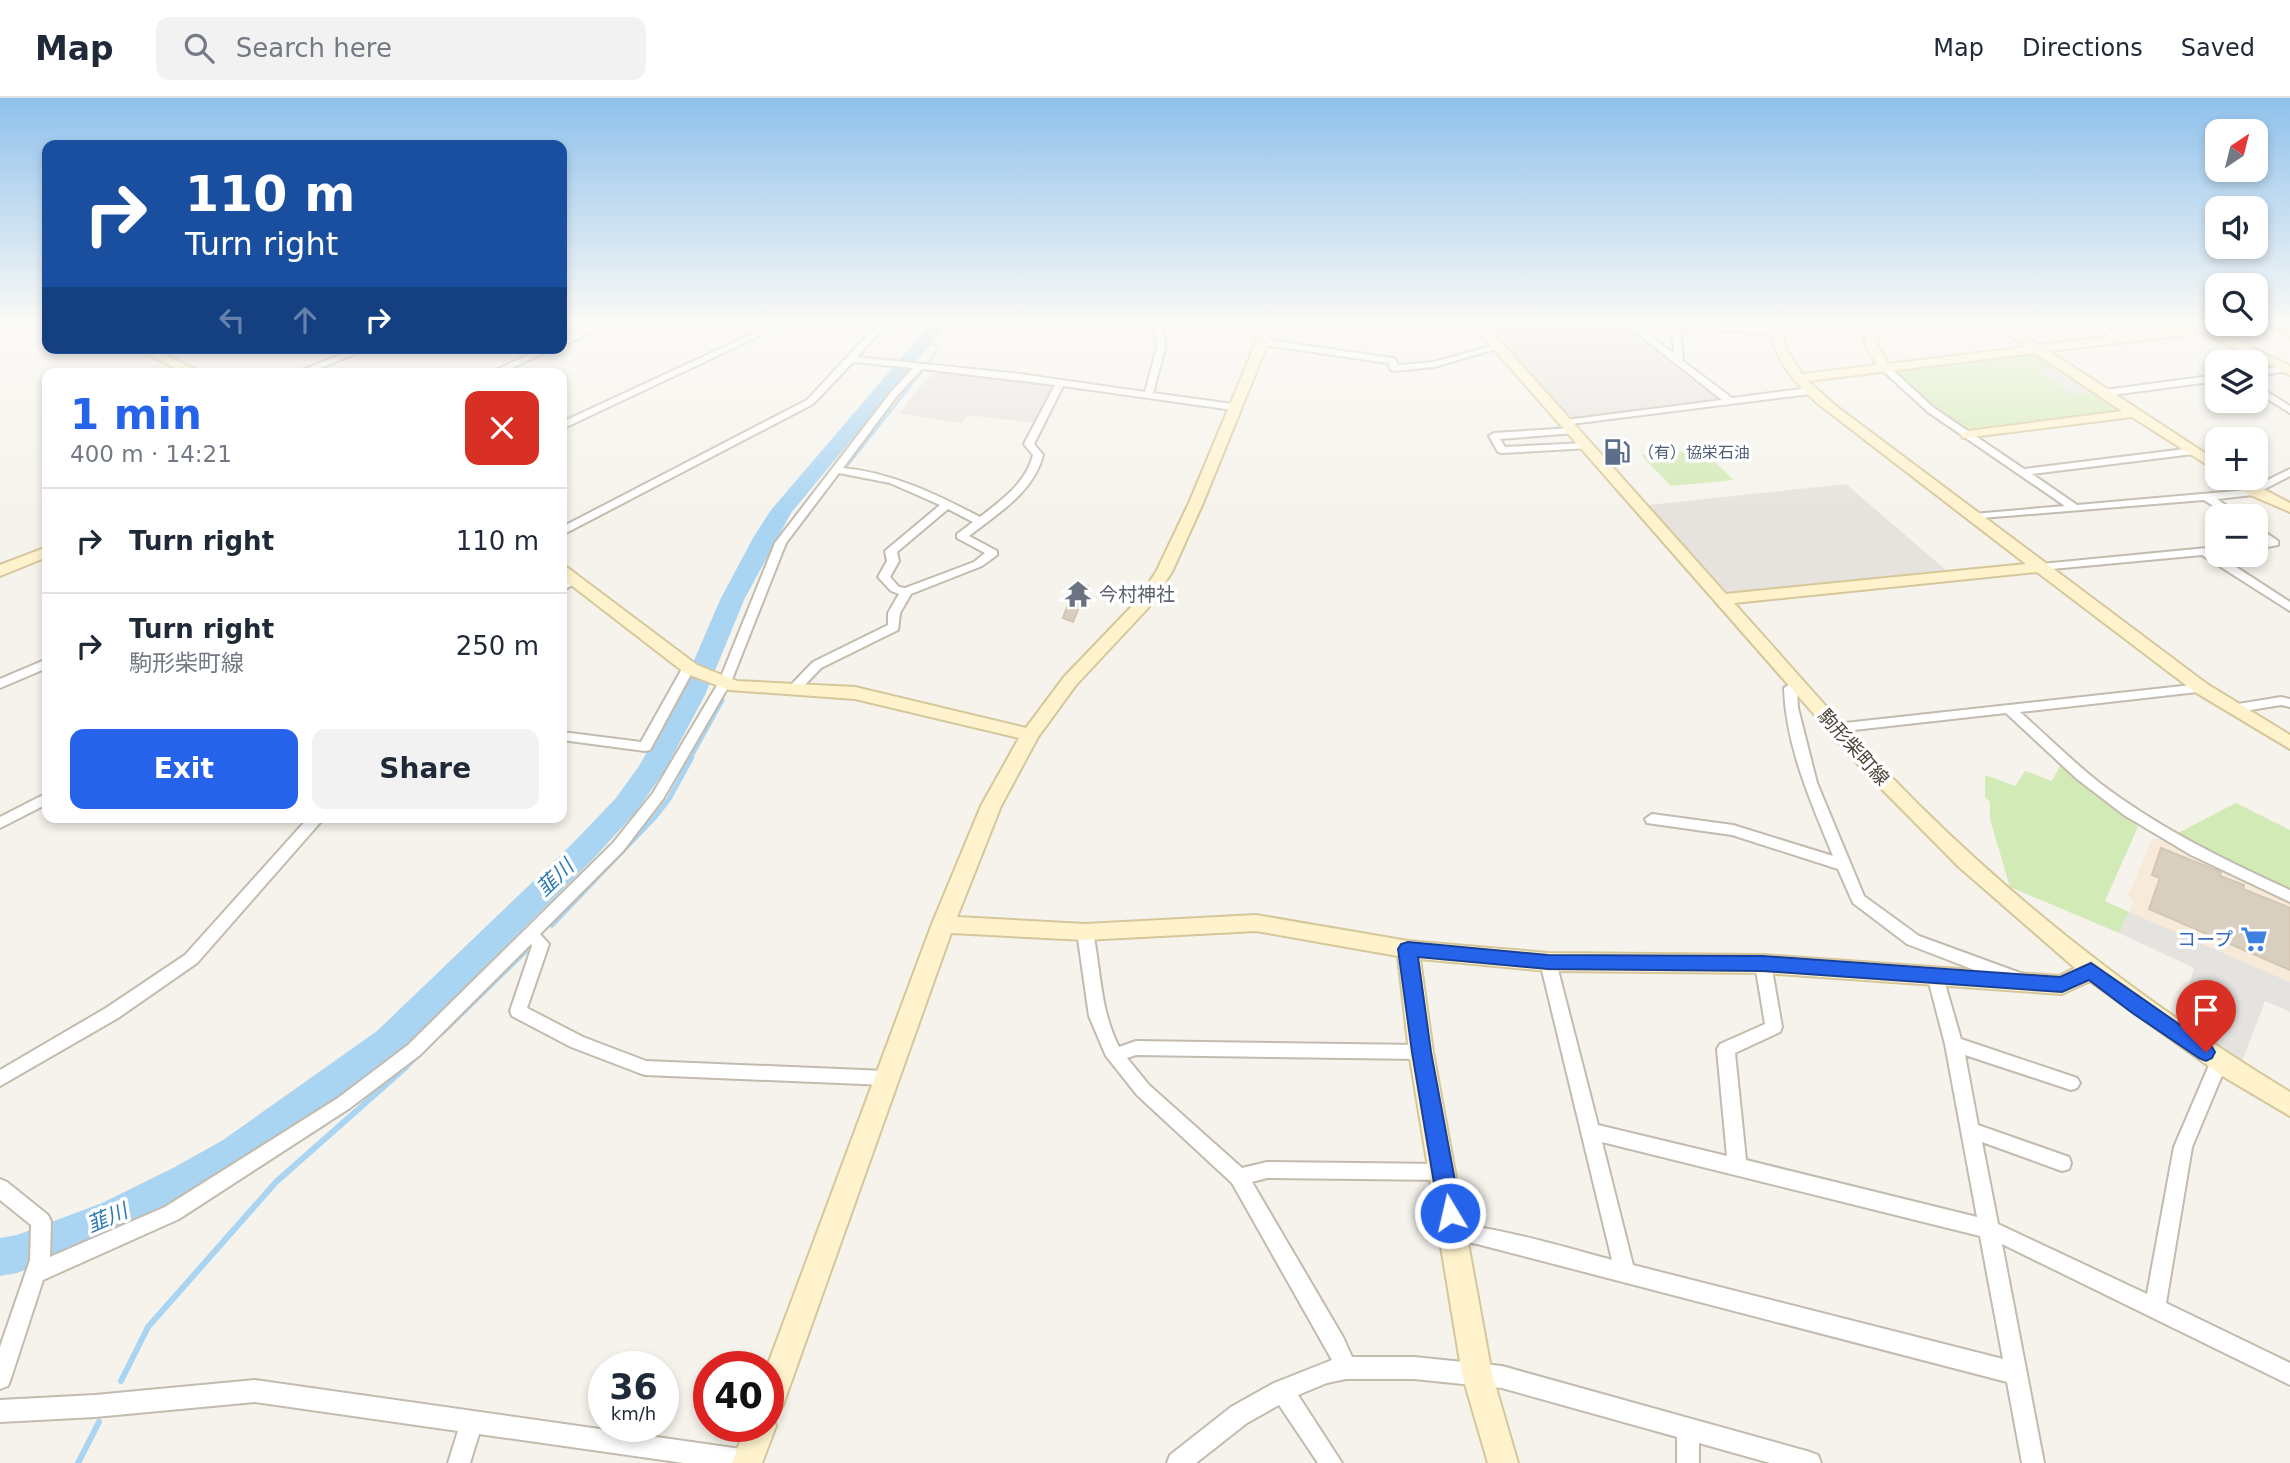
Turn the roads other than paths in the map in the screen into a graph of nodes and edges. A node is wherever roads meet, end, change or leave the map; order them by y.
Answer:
1 (646, 387) edge
2 (827, 387) edge
3 (900, 387) edge
4 (1058, 387) edge
5 (1085, 387) edge
6 (1151, 387) edge
7 (1242, 387) edge
8 (1533, 387) edge
9 (1711, 387) edge
10 (1806, 387) edge
11 (1904, 387) edge
12 (2095, 387) edge
13 (2152, 387) edge
14 (1810, 391) junction
15 (2105, 393) junction
16 (1148, 396) junction
17 (2268, 396) edge
18 (1730, 401) junction
19 (1233, 407) junction
20 (2290, 410) edge
21 (2134, 413) junction
22 (567, 424) edge
23 (1569, 427) junction
24 (1968, 435) junction
25 (1586, 446) junction
26 (2193, 451) junction
27 (2205, 459) edge
28 (837, 470) junction
29 (2023, 472) junction
30 (2290, 472) edge
31 (2253, 491) junction
32 (2207, 497) junction
33 (947, 504) junction
34 (2218, 504) edge
35 (2075, 508) junction
36 (2290, 508) edge
37 (1973, 517) junction
38 (980, 521) junction
39 (567, 528) edge
40 (2204, 551) joint
41 (42, 554) edge
42 (2041, 567) junction
43 (0, 571) edge
44 (567, 580) edge
45 (906, 592) junction
46 (1724, 599) junction
47 (2290, 607) edge
48 (42, 665) edge
49 (690, 668) junction
50 (722, 681) junction
51 (0, 684) edge
52 (1797, 684) junction
53 (2201, 688) junction
54 (792, 690) junction
55 (2290, 704) edge
56 (2008, 708) junction
57 (2232, 709) junction
58 (1836, 728) junction
59 (1030, 735) junction
60 (567, 737) edge
61 (2290, 743) edge
62 (42, 801) edge
63 (1652, 819) dead end
64 (0, 823) edge
65 (313, 823) edge
66 (1843, 865) junction
67 (2290, 896) edge
68 (943, 924) junction
69 (1085, 932) junction
70 (531, 935) junction
71 (1408, 949) junction
72 (1548, 962) junction
73 (1763, 964) junction
74 (2091, 970) junction
75 (1935, 975) junction
76 (2023, 982) junction
77 (1954, 1044) junction
78 (1421, 1052) junction
79 (1116, 1055) junction
80 (2219, 1061) junction
81 (886, 1078) junction
82 (0, 1079) edge
83 (2071, 1083) dead end
84 (2290, 1105) edge
85 (1970, 1130) junction
86 (1593, 1132) junction
87 (2062, 1163) dead end
88 (1737, 1168) junction
89 (1443, 1172) junction
90 (1239, 1177) junction
91 (0, 1188) edge
92 (1989, 1230) junction
93 (1453, 1233) junction
94 (37, 1267) junction
95 (1623, 1271) junction
96 (2155, 1308) junction
97 (784, 1361) edge
98 (1346, 1368) junction
99 (2015, 1373) junction
100 (1477, 1374) junction
101 (2290, 1374) edge
102 (0, 1378) edge
103 (1282, 1391) junction
104 (0, 1412) edge
105 (472, 1422) junction
106 (1688, 1430) junction
107 (755, 1442) edge
108 (748, 1462) edge
109 (459, 1463) edge
110 (1178, 1463) edge
111 (1331, 1463) edge
112 (1503, 1463) edge
113 (1688, 1463) edge
114 (1810, 1463) edge
115 (2033, 1463) edge

1 - 22 street
2 - 39 street
3 - 28 street
4 - 38 street
5 - 16 street
6 - 16 street
7 - 19 street
8 - 23 street, 駒形柴町線
9 - 18 street
10 - 14 street
11 - 24 street
12 - 15 street
13 - 15 street
14 - 18 street
14 - 37 street
15 - 21 street
16 - 19 street
17 - 20 street
18 - 23 street
19 - 59 street
21 - 24 street
21 - 26 street
23 - 25 street, 駒形柴町線
23 - 25 street
24 - 29 street
25 - 46 street, 駒形柴町線
26 - 27 street
26 - 29 street
28 - 33 street
28 - 50 street
29 - 35 street
30 - 31 street
31 - 32 street
31 - 36 street
32 - 34 street
32 - 35 street
33 - 38 street
33 - 45 street
35 - 37 street
37 - 42 street
38 - 45 street
40 - 42 street
40 - 47 street
41 - 43 street
42 - 46 street
42 - 53 street
44 - 49 street
45 - 54 street
46 - 52 street, 駒形柴町線
48 - 51 street
49 - 50 street
49 - 60 street
50 - 54 street
50 - 70 street
52 - 58 street, 駒形柴町線
52 - 66 street
53 - 56 street
53 - 57 street
54 - 59 street
55 - 57 street
56 - 58 street
56 - 67 street
57 - 61 street
58 - 74 street, 駒形柴町線
59 - 68 street
62 - 64 street
63 - 66 street
65 - 82 street
66 - 76 street
68 - 69 street
68 - 81 street
69 - 71 street
69 - 79 street
70 - 81 street
70 - 94 street
71 - 72 street
71 - 78 street
72 - 73 street
72 - 86 street
73 - 75 street
73 - 88 street
74 - 76 street
74 - 80 street, 駒形柴町線
75 - 76 street
75 - 77 street
77 - 83 street
77 - 85 street
78 - 79 street
78 - 89 street
79 - 90 street
80 - 84 street, 駒形柴町線
80 - 96 street
81 - 97 street
85 - 87 street
85 - 92 street
86 - 88 street
86 - 95 street
88 - 92 street
89 - 90 street
89 - 93 street
90 - 98 street
91 - 94 street
92 - 96 street
92 - 99 street
93 - 95 street
93 - 100 street
94 - 102 street
95 - 99 street
96 - 101 street
98 - 100 street
98 - 103 street
99 - 115 street
100 - 106 street
100 - 112 street
103 - 110 street
103 - 111 street
104 - 105 street
105 - 108 street
105 - 109 street
106 - 113 street
106 - 114 street
107 - 108 street

